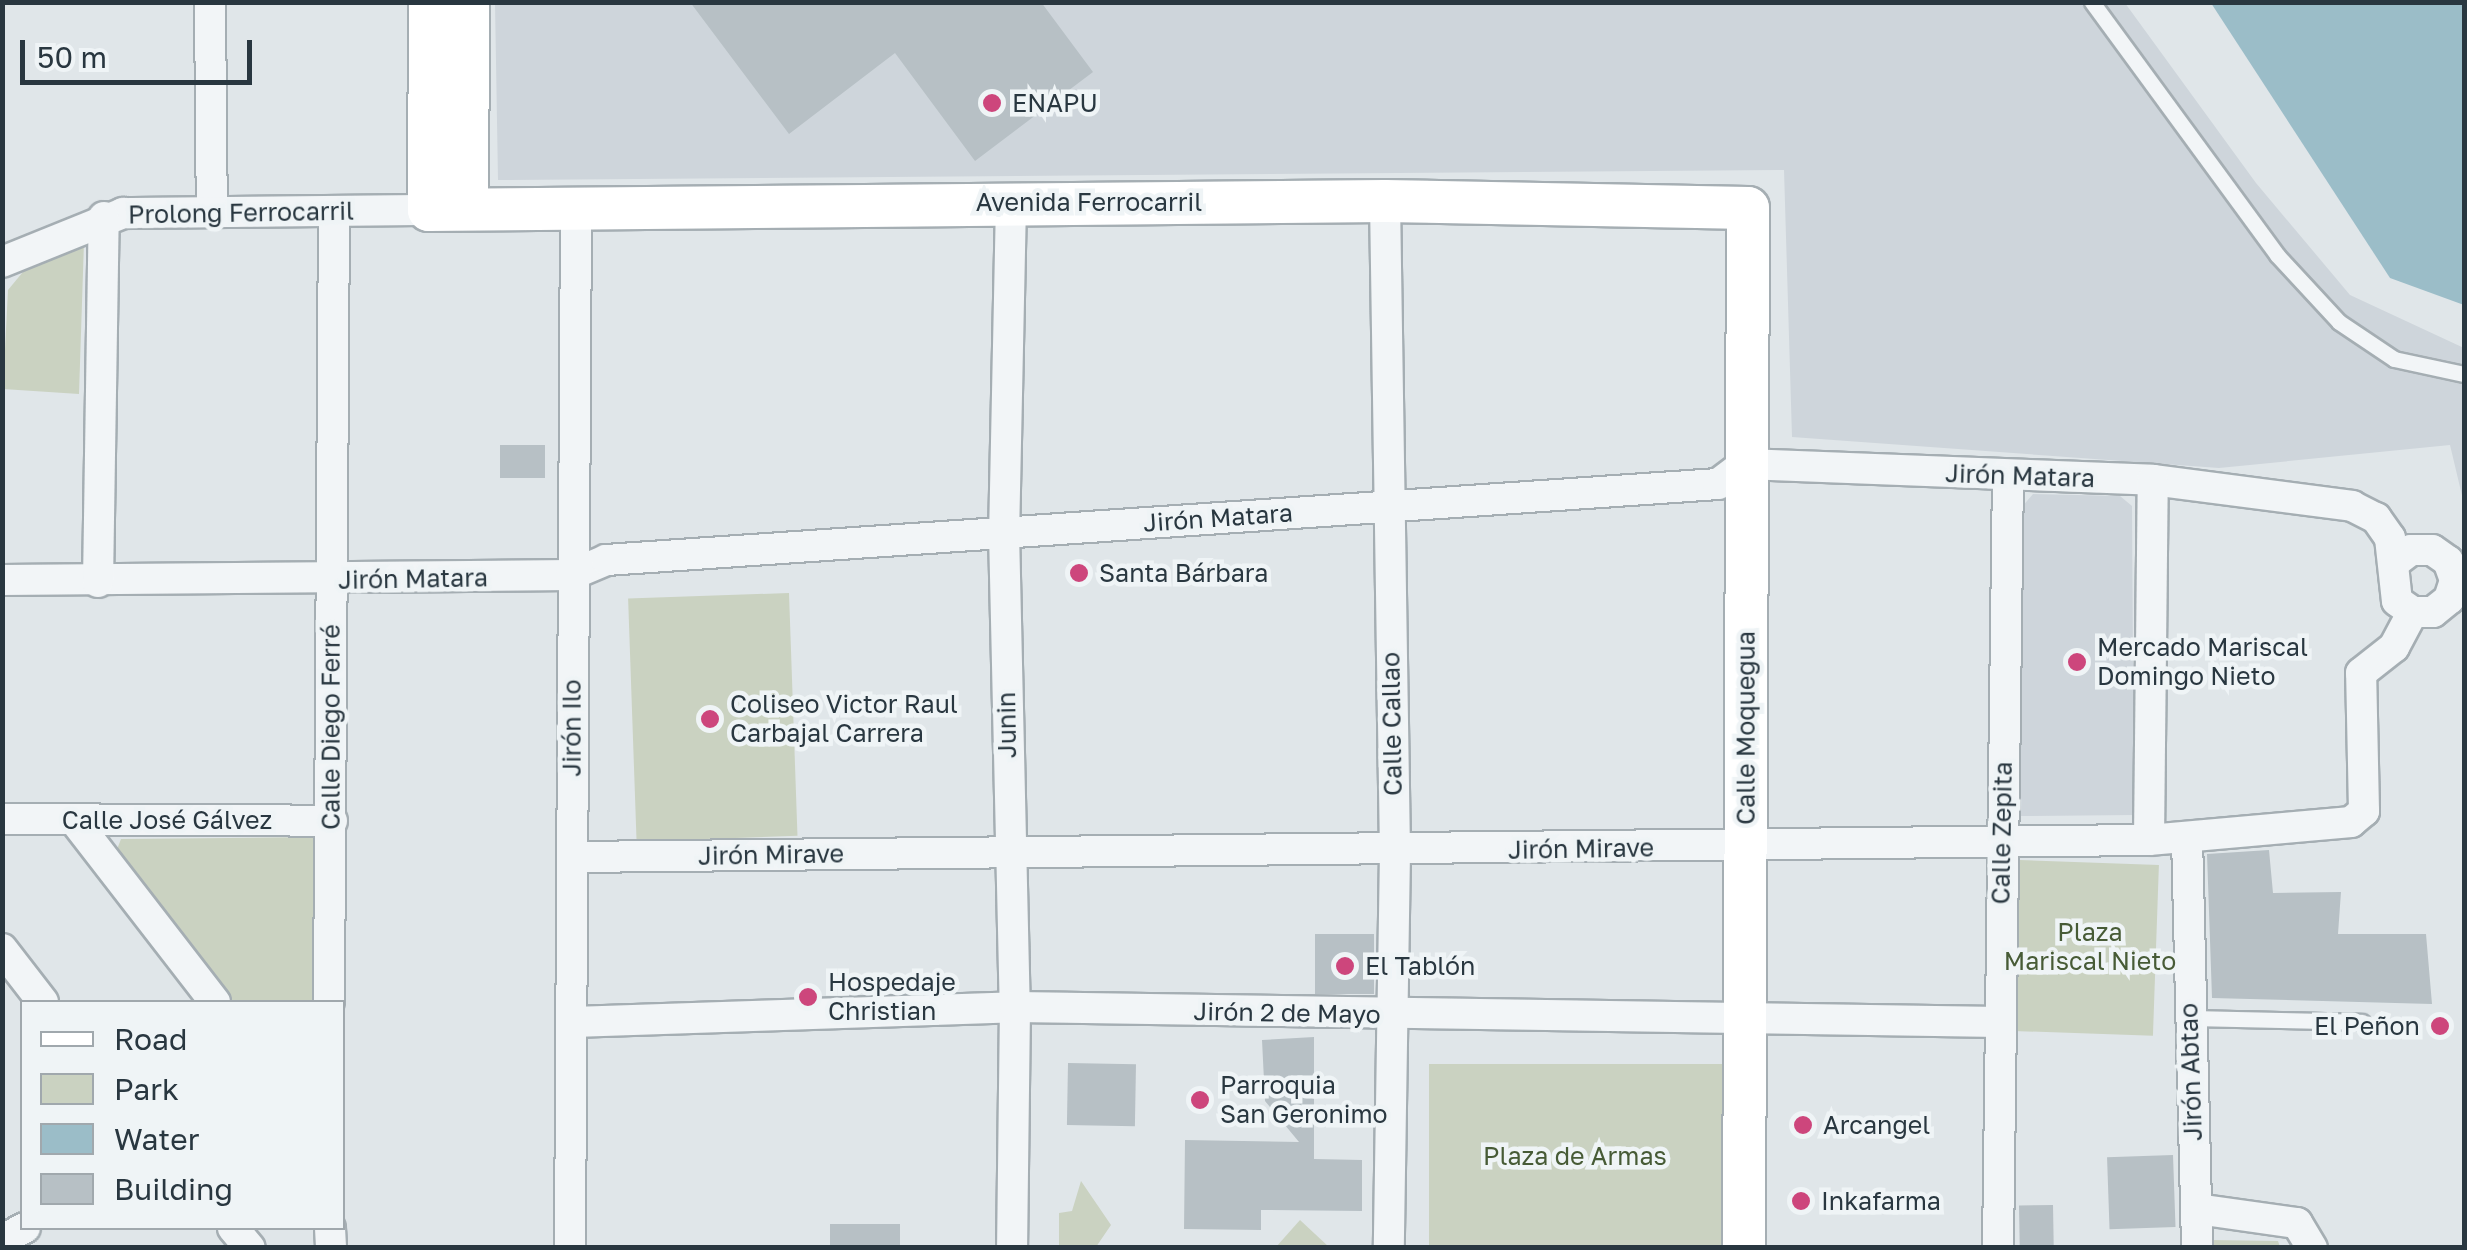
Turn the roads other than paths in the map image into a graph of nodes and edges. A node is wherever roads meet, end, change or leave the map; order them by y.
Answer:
1 (210, 2) edge
2 (430, 2) edge
3 (468, 2) edge
4 (2092, 2) edge
5 (1385, 201) junction
6 (1010, 202) junction
7 (576, 208) junction
8 (1748, 208) joint
9 (448, 210) junction
10 (334, 211) junction
11 (212, 212) junction
12 (104, 217) junction
13 (2, 262) edge
14 (2464, 374) edge
15 (1745, 464) junction
16 (2008, 478) junction
17 (2153, 480) junction
18 (1389, 508) junction
19 (1004, 532) junction
20 (2396, 562) junction
21 (571, 575) junction
22 (2, 580) edge
23 (331, 581) junction
24 (98, 582) junction
25 (2413, 612) junction
26 (2, 819) edge
27 (76, 821) junction
28 (332, 821) junction
29 (2187, 837) junction
30 (2149, 840) junction
31 (2001, 841) junction
32 (1746, 846) junction
33 (1394, 852) junction
34 (1009, 853) junction
35 (574, 858) junction
36 (8, 969) edge
37 (41, 1000) edge
38 (213, 1000) edge
39 (329, 1000) edge
40 (1015, 1007) junction
41 (1395, 1015) junction
42 (1746, 1016) junction
43 (2188, 1018) junction
44 (573, 1022) junction
45 (2000, 1022) junction
46 (2362, 1022) dead end
47 (2197, 1209) junction
48 (570, 1248) edge
49 (1012, 1248) edge
50 (1389, 1248) edge
51 (1744, 1248) edge
52 (1998, 1248) edge
53 (2197, 1248) edge
54 (2312, 1248) edge

1 - 11 street
2 - 9 street
3 - 9 street
4 - 14 lane
5 - 6 street, Avenida Ferrocarril
5 - 8 street, Avenida Ferrocarril
5 - 18 street, Calle Callao
6 - 7 street, Avenida Ferrocarril
6 - 19 street, Junin
7 - 9 street, Avenida Ferrocarril
7 - 21 street, Jirón Ilo
8 - 15 street, Calle Moquegua
9 - 10 street, Prolong Ferrocarril
10 - 11 street, Prolong Ferrocarril
10 - 23 street, Calle Diego Ferré
11 - 12 street, Prolong Ferrocarril
12 - 13 street, Prolong Ferrocarril
12 - 24 street
15 - 16 street, Jirón Matara
15 - 18 street, Jirón Matara
15 - 32 street, Calle Moquegua
16 - 17 street, Jirón Matara
16 - 31 street, Calle Zepita
17 - 20 street, Jirón Matara
17 - 30 street
18 - 19 street, Jirón Matara
18 - 33 street, Calle Callao
19 - 21 street, Jirón Matara
19 - 34 street, Junin
20 - 25 street
20 - 25 street
21 - 23 street, Jirón Matara
21 - 35 street, Jirón Ilo
22 - 24 street, Jirón Matara
23 - 24 street, Jirón Matara
23 - 28 street, Calle Diego Ferré
25 - 29 street, Jirón Mirave
26 - 27 street, Calle José Gálvez
27 - 28 street, Calle José Gálvez
27 - 38 street
28 - 39 street, Calle Diego Ferré
29 - 30 street, Jirón Mirave
29 - 43 street, Jirón Abtao
30 - 31 street, Jirón Mirave
31 - 32 street, Jirón Mirave
31 - 45 street, Calle Zepita
32 - 33 street, Jirón Mirave
32 - 42 street, Calle Moquegua
33 - 34 street, Jirón Mirave
33 - 41 street, Calle Callao
34 - 35 street, Jirón Mirave
34 - 40 street, Junin
35 - 44 street, Jirón Ilo
36 - 37 street
40 - 41 street, Jirón 2 de Mayo
40 - 44 street, Jirón 2 de Mayo
40 - 49 street, Junin
41 - 42 street, Jirón 2 de Mayo
41 - 50 street, Calle Callao
42 - 45 street, Jirón 2 de Mayo
42 - 51 street, Calle Moquegua
43 - 46 lane
43 - 47 street, Jirón Abtao
44 - 48 street, Jirón Ilo
45 - 52 street, Calle Zepita
47 - 53 street, Jirón Abtao
47 - 54 street

